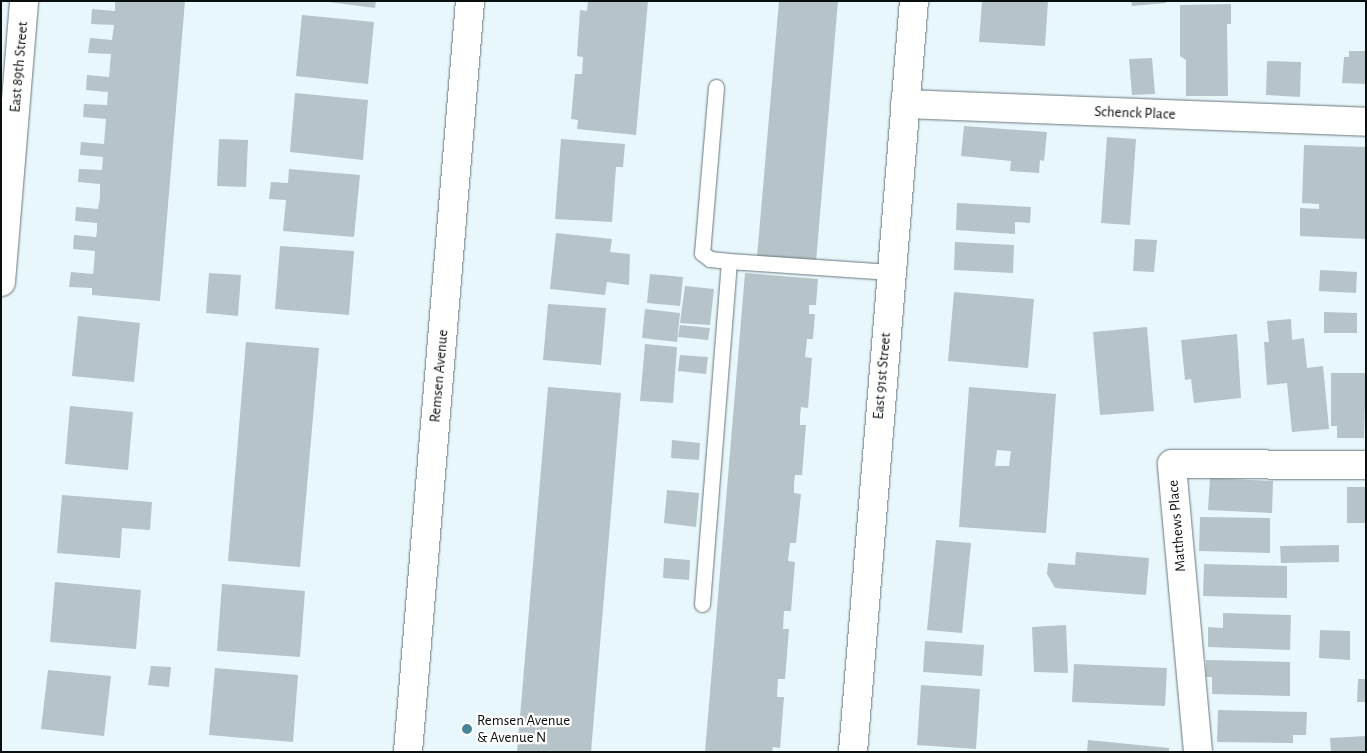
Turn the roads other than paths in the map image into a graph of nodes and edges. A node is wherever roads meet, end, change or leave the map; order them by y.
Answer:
1 (24, 1) edge
2 (470, 1) edge
3 (914, 1) edge
4 (716, 87) dead end
5 (905, 104) junction
6 (1366, 122) edge
7 (729, 261) junction
8 (891, 272) junction
9 (1, 282) edge
10 (1366, 465) edge
11 (702, 604) dead end
12 (408, 752) edge
13 (853, 752) edge
14 (1198, 752) edge

1 - 9 street, East 89th Street
2 - 12 street, Remsen Avenue
3 - 5 street, East 91st Street
4 - 7 lane
5 - 6 street, Schenck Place
5 - 8 street, East 91st Street
7 - 8 lane
7 - 11 lane
8 - 13 street, East 91st Street
10 - 14 street, Matthews Place

